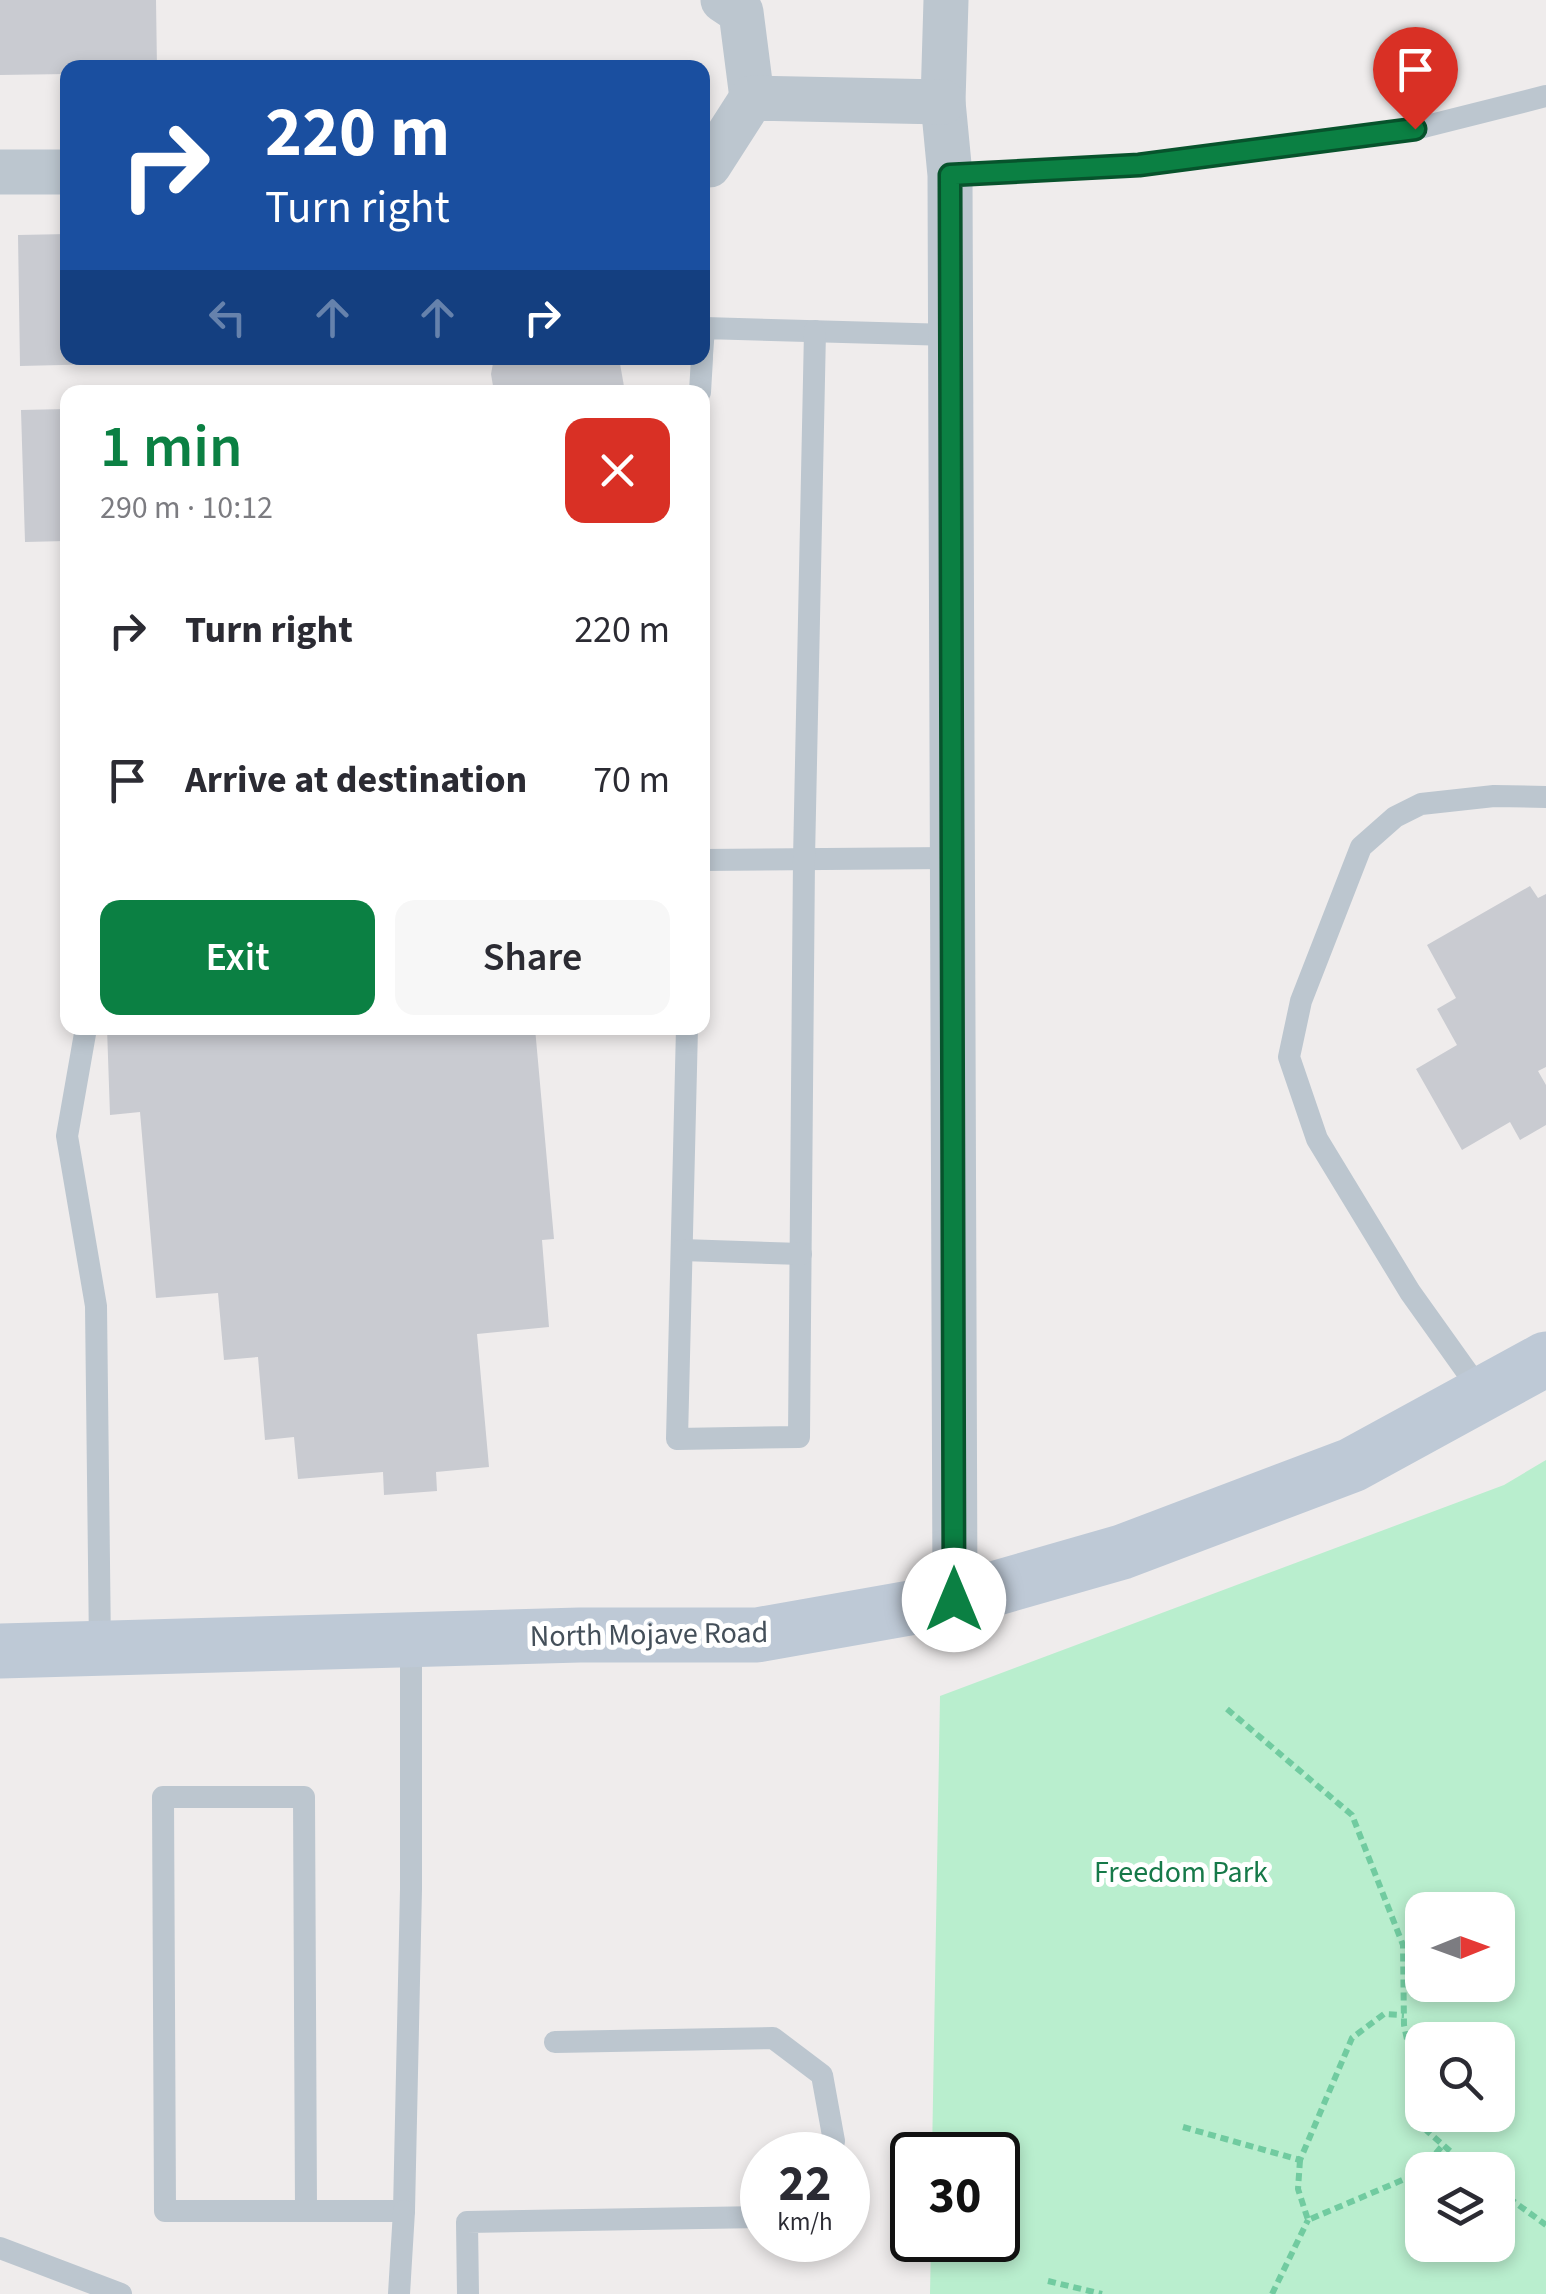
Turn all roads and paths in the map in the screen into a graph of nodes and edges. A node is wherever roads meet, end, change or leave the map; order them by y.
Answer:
1 (723, 0) edge
2 (946, 0) edge
3 (1546, 96) edge
4 (752, 98) junction
5 (944, 102) junction
6 (710, 162) edge
7 (0, 172) edge
8 (60, 172) edge
9 (950, 175) junction
10 (710, 328) edge
11 (815, 331) junction
12 (950, 334) junction
13 (1546, 797) edge
14 (950, 858) junction
15 (710, 860) edge
16 (804, 860) junction
17 (85, 1035) edge
18 (687, 1035) edge
19 (682, 1250) junction
20 (801, 1254) junction
21 (1546, 1359) edge
22 (1482, 1393) junction
23 (954, 1600) junction
24 (411, 1640) junction
25 (100, 1648) junction
26 (0, 1651) edge
27 (1227, 1710) dead end
28 (1404, 2015) junction
29 (1405, 2022) edge
30 (556, 2042) dead end
31 (1182, 2127) dead end
32 (832, 2132) edge
33 (1427, 2132) edge
34 (1443, 2146) junction
35 (1450, 2152) edge
36 (1300, 2160) junction
37 (1515, 2202) edge
38 (306, 2210) junction
39 (404, 2211) junction
40 (740, 2217) edge
41 (1308, 2220) junction
42 (1546, 2225) edge
43 (0, 2248) edge
44 (1048, 2282) dead end
45 (122, 2294) edge
46 (399, 2294) edge
47 (468, 2294) edge
48 (1102, 2294) edge
49 (1272, 2294) edge

1 - 4 street
2 - 5 street
3 - 9 lane
4 - 5 street
4 - 6 street
5 - 9 street
7 - 8 street
9 - 12 street
10 - 11 lane
11 - 12 lane
11 - 16 lane
12 - 14 street
13 - 22 lane
14 - 16 lane
14 - 23 street
15 - 16 lane
16 - 20 lane
17 - 25 lane
18 - 19 lane
19 - 20 lane
19 - 20 lane
21 - 22 street, North Mojave Road
22 - 23 street, North Mojave Road
23 - 24 street, North Mojave Road
24 - 25 street, North Mojave Road
24 - 39 lane
25 - 26 street, North Mojave Road
27 - 28 path
28 - 29 path
28 - 36 path
30 - 32 lane
31 - 36 path
33 - 34 path
34 - 35 path
34 - 41 path
36 - 41 path
37 - 42 path
38 - 38 lane
38 - 39 lane
39 - 46 lane
40 - 47 lane
41 - 49 path
43 - 45 lane
44 - 48 path

